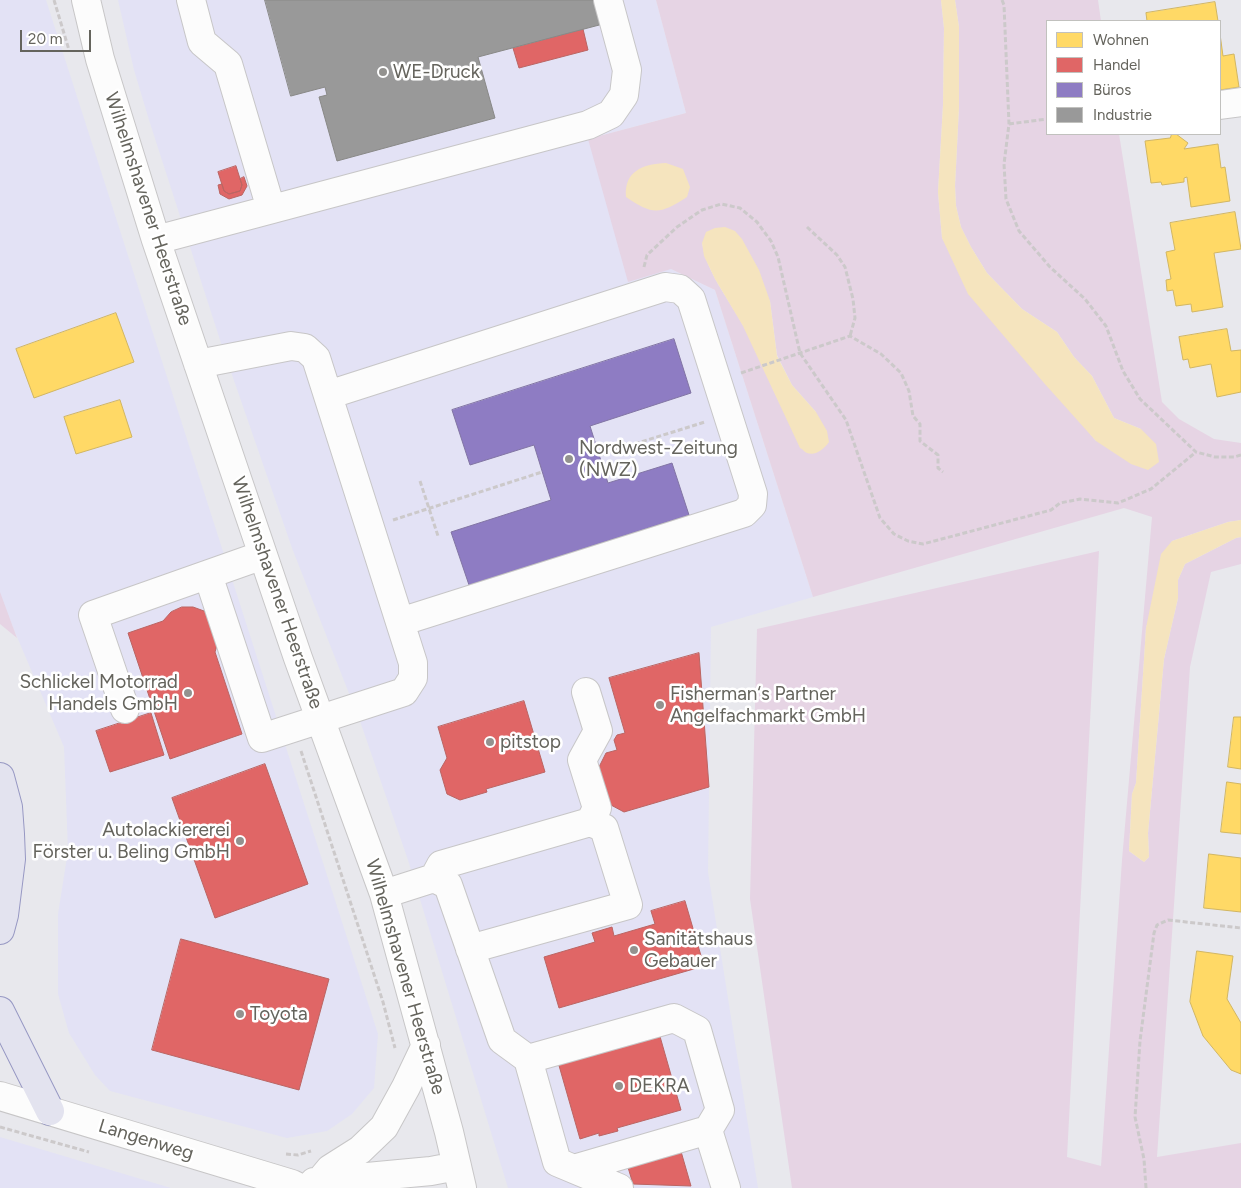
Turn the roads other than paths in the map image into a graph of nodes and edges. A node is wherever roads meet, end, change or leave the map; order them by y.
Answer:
1 (86, 0) edge
2 (191, 0) edge
3 (608, 0) edge
4 (1241, 102) edge
5 (1221, 105) edge
6 (271, 209) junction
7 (156, 240) junction
8 (198, 364) junction
9 (328, 395) junction
10 (263, 555) junction
11 (208, 575) junction
12 (400, 622) junction
13 (586, 692) dead end
14 (125, 709) dead end
15 (320, 720) junction
16 (0, 777) edge
17 (590, 822) junction
18 (434, 878) junction
19 (384, 894) junction
20 (0, 930) edge
21 (0, 938) edge
22 (470, 949) junction
23 (0, 1011) edge
24 (426, 1045) junction
25 (528, 1059) junction
26 (0, 1096) edge
27 (50, 1111) junction
28 (708, 1130) junction
29 (574, 1169) junction
30 (459, 1177) edge
31 (304, 1185) edge
32 (619, 1188) edge
33 (726, 1188) edge

1 - 7 street, Wilhelmshavener Heerstraße
2 - 6 street
3 - 6 street
4 - 5 street
6 - 7 street
7 - 8 street, Wilhelmshavener Heerstraße
8 - 9 street
8 - 10 street, Wilhelmshavener Heerstraße
9 - 12 street
9 - 12 street
10 - 11 street
10 - 15 street, Wilhelmshavener Heerstraße
11 - 14 street
11 - 15 street
12 - 15 street
13 - 17 street
15 - 19 street, Wilhelmshavener Heerstraße
16 - 20 highway
17 - 18 street
17 - 22 street
18 - 19 street
18 - 22 street
19 - 24 street, Wilhelmshavener Heerstraße
20 - 21 highway
22 - 25 street
23 - 27 highway
24 - 30 street, Wilhelmshavener Heerstraße
24 - 31 street
25 - 28 street
25 - 29 street
26 - 27 street, Langenweg
27 - 31 street, Langenweg
28 - 29 street
28 - 33 street
29 - 32 street
30 - 31 street, Langenweg

